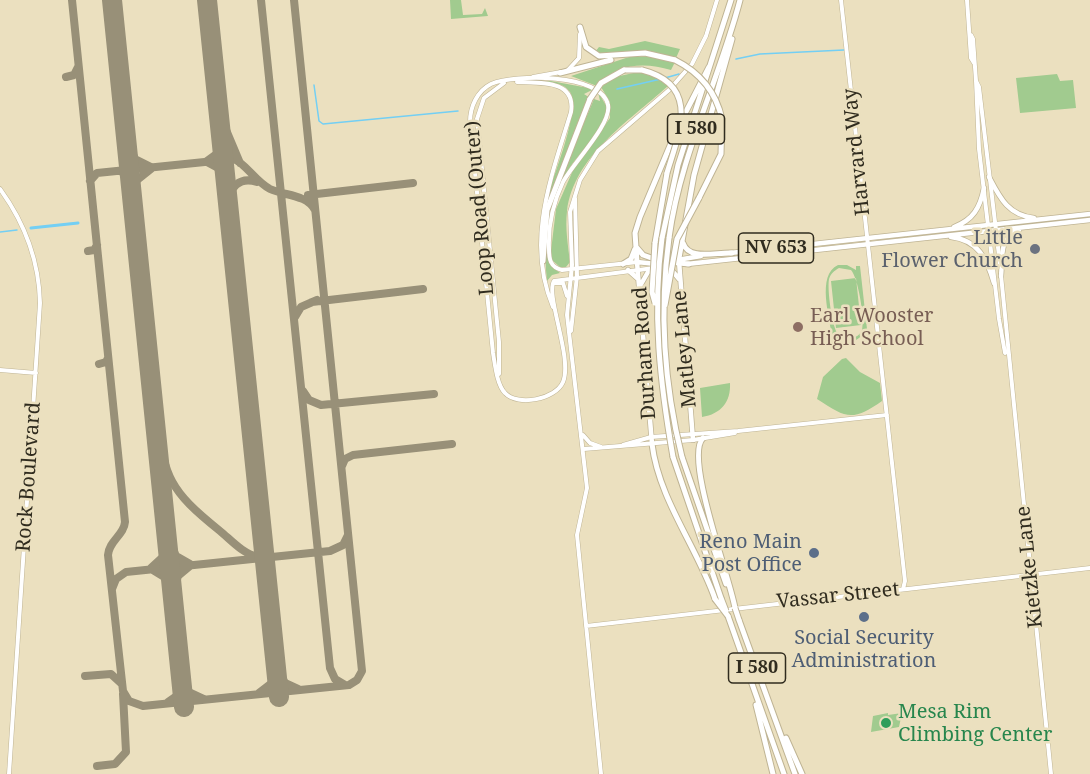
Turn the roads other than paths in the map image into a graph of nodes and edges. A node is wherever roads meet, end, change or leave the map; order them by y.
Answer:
1 (717, 0) edge
2 (732, 0) edge
3 (740, 0) edge
4 (841, 0) edge
5 (967, 0) edge
6 (734, 23) junction
7 (580, 27) joint
8 (635, 53) junction
9 (712, 63) junction
10 (560, 73) junction
11 (518, 80) junction
12 (976, 81) junction
13 (507, 82) junction
14 (990, 177) junction
15 (984, 188) junction
16 (0, 189) edge
17 (576, 191) junction
18 (1090, 214) edge
19 (1055, 218) junction
20 (1090, 220) edge
21 (1039, 225) junction
22 (988, 228) junction
23 (996, 228) junction
24 (946, 230) junction
25 (683, 235) junction
26 (666, 238) junction
27 (921, 238) junction
28 (867, 242) junction
29 (636, 244) junction
30 (750, 248) junction
31 (732, 253) junction
32 (578, 256) junction
33 (543, 261) junction
34 (679, 261) junction
35 (664, 263) junction
36 (623, 264) junction
37 (692, 264) junction
38 (638, 266) junction
39 (591, 267) junction
40 (656, 268) junction
41 (574, 269) junction
42 (628, 270) junction
43 (577, 276) junction
44 (1001, 276) junction
45 (571, 277) junction
46 (680, 279) junction
47 (994, 283) junction
48 (640, 284) junction
49 (551, 292) junction
50 (567, 304) junction
51 (663, 309) junction
52 (657, 311) junction
53 (557, 315) junction
54 (570, 331) junction
55 (1008, 359) junction
56 (0, 370) edge
57 (36, 373) junction
58 (887, 415) junction
59 (738, 431) junction
60 (581, 433) junction
61 (693, 437) junction
62 (703, 438) junction
63 (651, 441) junction
64 (602, 447) junction
65 (584, 449) junction
66 (704, 496) junction
67 (1090, 568) edge
68 (1031, 575) junction
69 (903, 589) junction
70 (732, 597) junction
71 (718, 599) junction
72 (586, 626) junction
73 (755, 695) junction
74 (777, 724) junction
75 (9, 774) edge
76 (601, 774) edge
77 (773, 774) edge
78 (784, 774) edge
79 (795, 774) edge
80 (802, 774) edge
81 (1052, 774) edge

1 - 17 main road
2 - 9 highway, I 580
3 - 6 highway, I 580
4 - 28 main road, Harvard Way
5 - 12 main road, Kietzke Lane
6 - 25 highway
6 - 26 highway, I 580
7 - 8 highway
7 - 10 main road
8 - 10 highway
8 - 51 highway, bridge
9 - 26 highway, I 580
9 - 29 highway
10 - 11 main road
11 - 13 main road, Loop Road (Outer)
11 - 41 main road, Loop Road (Outer)
12 - 14 main road, Kietzke Lane
12 - 15 main road, Kietzke Lane
13 - 33 main road
13 - 53 main road, Loop Road (Outer)
14 - 19 main road
14 - 23 main road, Kietzke Lane
15 - 22 main road, Kietzke Lane
15 - 24 main road
16 - 57 main road, Rock Boulevard
17 - 32 main road
17 - 41 main road
18 - 19 main road
19 - 23 main road
20 - 21 main road
21 - 23 main road
21 - 44 main road
22 - 23 main road, NV 653
22 - 24 main road, NV 653
22 - 27 main road, NV 653
22 - 47 main road, Kietzke Lane
23 - 44 main road, Kietzke Lane
24 - 28 main road, NV 653
25 - 31 highway
25 - 34 highway
26 - 51 highway, I 580, bridge
26 - 52 highway, I 580, bridge
27 - 28 main road, NV 653
27 - 47 main road
28 - 30 main road, NV 653
28 - 37 main road, NV 653
28 - 58 main road, Harvard Way
29 - 35 highway
29 - 36 highway
29 - 38 highway
30 - 31 main road, NV 653
30 - 37 main road
31 - 34 main road, NV 653
32 - 39 main road
32 - 41 main road
33 - 52 highway, bridge
33 - 53 main road
34 - 35 highway
34 - 35 main road
34 - 37 highway
34 - 46 main road, Matley Lane
35 - 38 main road
35 - 40 main road
35 - 46 main road
36 - 38 main road
36 - 39 main road
38 - 40 main road
38 - 42 main road
38 - 48 main road, Durham Road
39 - 41 main road
40 - 48 main road
41 - 43 main road
41 - 45 main road
42 - 43 main road
42 - 48 main road
43 - 45 main road
43 - 54 main road
44 - 55 main road, Kietzke Lane
45 - 49 main road
45 - 50 main road
46 - 61 main road, Matley Lane
47 - 55 main road, Kietzke Lane
48 - 63 main road, Durham Road
49 - 50 main road
49 - 53 main road
50 - 54 main road
51 - 70 highway, I 580, bridge
52 - 71 highway, I 580, bridge
54 - 60 main road
55 - 68 main road, Kietzke Lane
56 - 57 main road
57 - 75 main road, Rock Boulevard
58 - 59 main road
58 - 69 main road, Harvard Way
59 - 61 main road
59 - 62 main road
60 - 64 main road
60 - 65 main road
61 - 62 main road
61 - 63 main road
61 - 66 highway
62 - 66 highway
63 - 64 main road
63 - 71 highway
64 - 65 main road
65 - 72 main road
66 - 70 highway
67 - 68 main road, Vassar Street
68 - 69 main road, Vassar Street
68 - 81 main road, Kietzke Lane
69 - 72 main road, Vassar Street
70 - 74 highway, I 580, bridge
71 - 73 highway, I 580, bridge
72 - 76 main road
73 - 77 highway
73 - 78 highway, I 580
74 - 79 highway, I 580
74 - 80 highway

